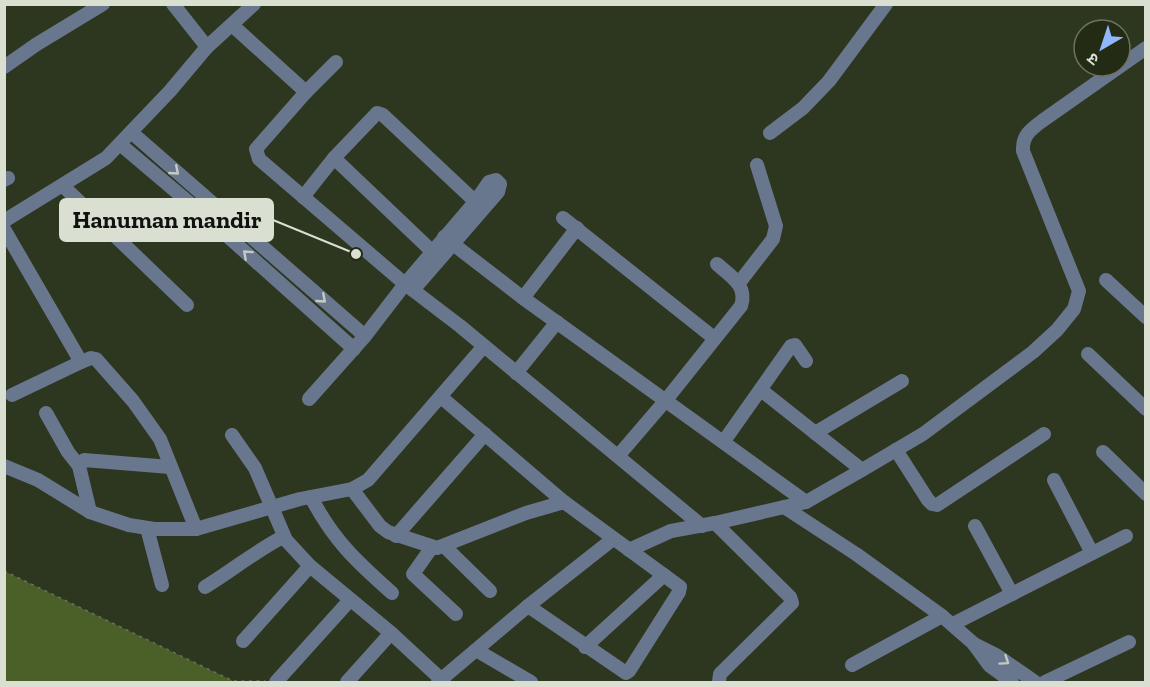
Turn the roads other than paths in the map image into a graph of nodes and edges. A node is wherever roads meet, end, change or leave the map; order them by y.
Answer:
1 (103, 4) edge
2 (173, 4) edge
3 (254, 4) edge
4 (886, 4) edge
5 (232, 25) junction
6 (207, 46) junction
7 (1146, 48) edge
8 (336, 62) dead end
9 (4, 67) edge
10 (306, 92) junction
11 (131, 132) junction
12 (770, 133) dead end
13 (121, 145) junction
14 (334, 158) junction
15 (758, 165) dead end
16 (63, 186) junction
17 (303, 197) junction
18 (563, 218) dead end
19 (4, 221) edge
20 (577, 228) junction
21 (4, 229) edge
22 (449, 241) junction
23 (8, 245) edge
24 (436, 256) junction
25 (717, 264) dead end
26 (1106, 279) dead end
27 (739, 283) junction
28 (409, 287) junction
29 (523, 298) junction
30 (187, 304) dead end
31 (1146, 317) edge
32 (557, 322) junction
33 (364, 336) junction
34 (714, 338) junction
35 (484, 346) junction
36 (354, 349) junction
37 (1088, 354) dead end
38 (806, 361) dead end
39 (81, 362) junction
40 (516, 373) junction
41 (902, 381) dead end
42 (761, 390) junction
43 (12, 395) dead end
44 (441, 397) junction
45 (309, 399) dead end
46 (666, 400) junction
47 (1146, 409) edge
48 (46, 413) dead end
49 (815, 433) junction
50 (485, 434) junction
51 (1044, 434) dead end
52 (232, 435) dead end
53 (724, 441) junction
54 (896, 450) junction
55 (1102, 452) dead end
56 (618, 456) junction
57 (79, 465) junction
58 (4, 466) edge
59 (170, 467) junction
60 (862, 470) junction
61 (1054, 480) dead end
62 (352, 489) junction
63 (1146, 494) edge
64 (311, 497) junction
65 (564, 502) junction
66 (806, 502) junction
67 (273, 507) junction
68 (784, 507) junction
69 (90, 512) junction
70 (708, 524) junction
71 (975, 526) dead end
72 (147, 528) junction
73 (196, 529) junction
74 (396, 536) junction
75 (1126, 536) dead end
76 (283, 537) junction
77 (613, 539) junction
78 (438, 547) junction
79 (629, 550) junction
80 (1092, 553) junction
81 (310, 566) junction
82 (664, 575) junction
83 (162, 585) dead end
84 (205, 587) dead end
85 (490, 591) dead end
86 (392, 593) dead end
87 (1012, 594) junction
88 (350, 600) junction
89 (528, 606) junction
90 (456, 614) dead end
91 (948, 620) junction
92 (391, 633) junction
93 (243, 641) dead end
94 (1129, 642) dead end
95 (973, 643) junction
96 (585, 646) junction
97 (476, 650) junction
98 (852, 665) dead end
99 (272, 682) edge
100 (346, 682) edge
101 (441, 682) edge
102 (531, 682) edge
103 (719, 682) edge
104 (1012, 682) edge
105 (1035, 682) edge
106 (1045, 682) edge

1 - 9 street
2 - 6 street
3 - 5 street
4 - 12 street
5 - 6 street
5 - 10 street
6 - 11 street
7 - 54 street
8 - 10 street
10 - 17 street
11 - 13 street
11 -> 33 street
13 - 16 street
36 -> 13 street
14 - 17 street
14 - 22 street
14 - 24 street
15 - 27 street
16 - 19 street
16 - 30 street
17 - 28 street
18 - 20 street
20 - 29 street
20 - 34 street
21 - 23 street
22 - 24 street
22 - 29 street
23 - 39 street
24 - 28 street
25 - 27 street
26 - 31 street
27 - 34 street
28 - 33 street
28 - 35 street
29 - 32 street
32 - 40 street
32 - 46 street
33 - 36 street
34 - 46 street
35 - 40 street
35 - 44 street
36 - 45 street
37 - 47 street
38 - 42 street
39 - 43 street
39 - 59 street
40 - 56 street
41 - 49 street
42 - 49 street
42 - 53 street
44 - 50 street
44 - 62 street
46 - 53 street
46 - 56 street
48 - 57 street
49 - 60 street
50 - 65 street
50 - 74 street
51 - 54 street
52 - 67 street
53 - 66 street
54 - 60 street
55 - 63 street
56 - 70 street
57 - 59 street
57 - 69 street
58 - 69 street
59 - 73 street
60 - 66 street
61 - 80 street
62 - 64 street
62 - 74 street
64 - 67 street
64 - 86 street
65 - 77 street
65 - 78 street
66 - 68 street
67 - 73 street
67 - 76 street
68 - 70 street
68 - 91 street
69 - 72 street
70 - 79 street
70 - 103 street
71 - 87 street
72 - 73 street
72 - 83 street
74 - 78 street
75 - 80 street
76 - 81 street
76 - 84 street
77 - 79 street
77 - 89 street
78 - 85 street
78 - 90 street
79 - 82 street
80 - 87 street
81 - 88 street
81 - 93 street
82 - 96 street
82 - 96 street
87 - 91 street
88 - 92 street
88 - 99 street
89 - 96 street
89 - 97 street
91 - 95 street
91 - 98 street
92 - 100 street
92 - 101 street
94 - 106 street
95 - 104 street
95 -> 105 street
97 - 101 street
97 - 102 street

